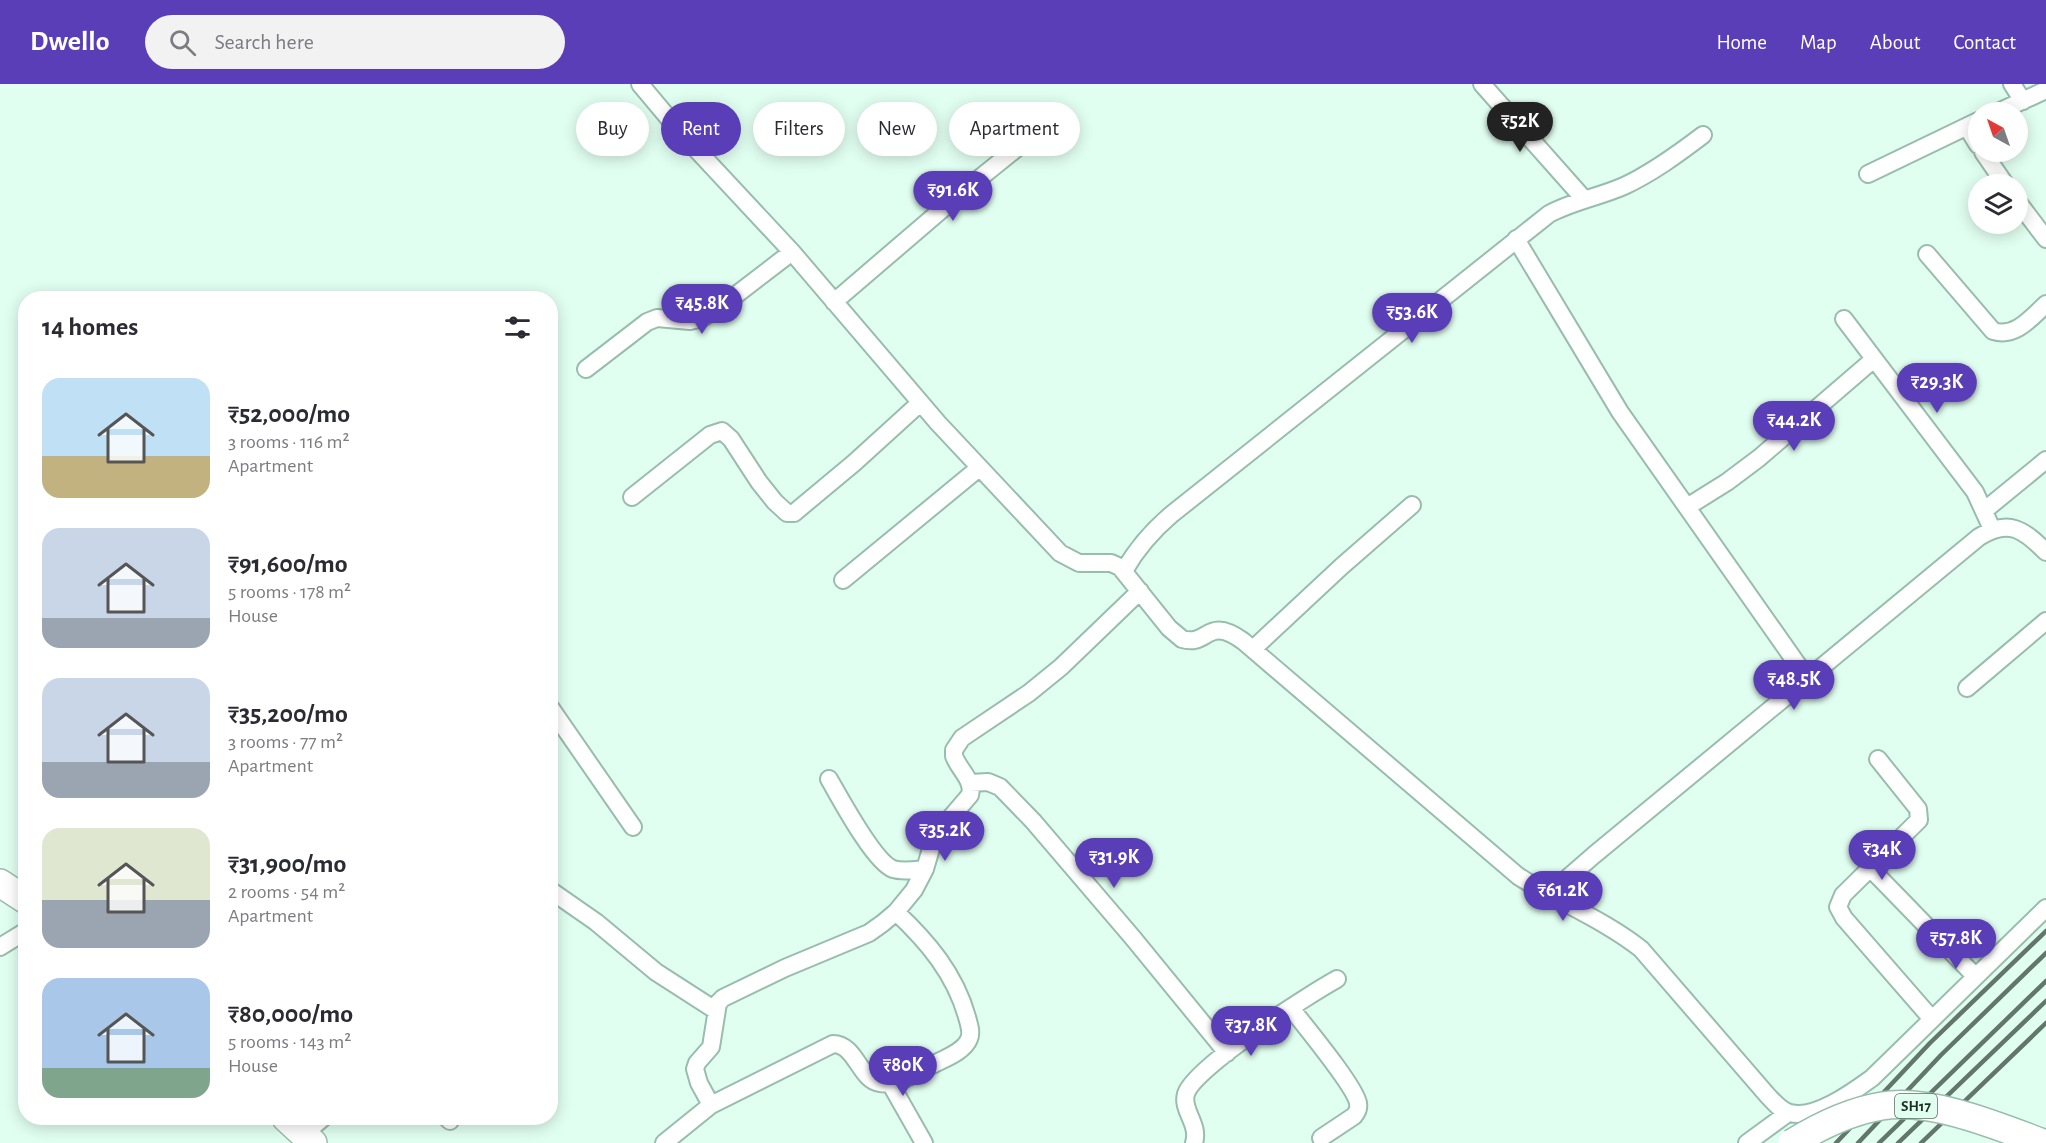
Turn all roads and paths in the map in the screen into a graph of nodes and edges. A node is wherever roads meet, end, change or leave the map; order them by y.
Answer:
1 (640, 84) edge
2 (1482, 84) edge
3 (2012, 84) edge
4 (2046, 90) edge
5 (2023, 101) joint
6 (1968, 126) edge
7 (1703, 135) dead end
8 (1007, 156) edge
9 (1868, 174) dead end
10 (1584, 199) junction
11 (2028, 215) edge
12 (1516, 239) junction
13 (2046, 239) edge
14 (792, 252) junction
15 (1927, 254) dead end
16 (834, 302) junction
17 (2046, 304) edge
18 (1844, 319) dead end
19 (1874, 359) junction
20 (586, 369) dead end
21 (920, 403) junction
22 (2046, 460) edge
23 (979, 468) junction
24 (632, 497) dead end
25 (1412, 505) dead end
26 (1687, 507) junction
27 (1985, 510) junction
28 (1992, 529) junction
29 (2046, 552) edge
30 (1124, 571) junction
31 (843, 580) dead end
32 (1140, 591) junction
33 (2046, 621) edge
34 (1253, 649) junction
35 (1807, 678) junction
36 (1967, 688) dead end
37 (558, 718) edge
38 (1878, 759) dead end
39 (829, 779) dead end
40 (970, 783) junction
41 (633, 826) dead end
42 (1870, 868) junction
43 (925, 869) junction
44 (0, 883) edge
45 (18, 895) edge
46 (1548, 895) junction
47 (558, 901) edge
48 (2046, 908) edge
49 (896, 912) junction
50 (18, 936) edge
51 (0, 947) edge
52 (1975, 976) junction
53 (1337, 979) dead end
54 (1291, 1008) junction
55 (715, 1010) junction
56 (1931, 1018) junction
57 (1227, 1053) junction
58 (890, 1083) junction
59 (711, 1105) junction
60 (1788, 1113) junction
61 (1321, 1138) dead end
62 (664, 1143) edge
63 (924, 1143) edge
64 (1194, 1143) edge
65 (1747, 1143) edge
66 (1792, 1143) edge
67 (2043, 1143) edge

1 - 14 street
2 - 10 street
3 - 5 street
4 - 5 street
6 - 9 street
7 - 10 street
8 - 16 street
10 - 12 street
11 - 13 street
12 - 26 street
12 - 30 street
14 - 16 street
14 - 20 street
15 - 17 street
16 - 21 street
18 - 19 street
19 - 26 street
19 - 27 street
21 - 23 street
21 - 24 street
22 - 27 street
23 - 30 street
23 - 31 street
25 - 34 street
26 - 35 street
27 - 28 street
28 - 29 street
28 - 35 street
30 - 32 street
32 - 34 street
32 - 40 street
33 - 36 street
34 - 46 street
35 - 46 street
37 - 41 street
38 - 42 street
39 - 43 street
40 - 43 street
40 - 57 street
42 - 52 street
42 - 56 street
43 - 49 street
44 - 45 main road
46 - 60 street
47 - 55 street
48 - 52 street
49 - 55 street
49 - 58 street
50 - 51 street
52 - 56 street
53 - 54 street
54 - 57 street
54 - 61 street
55 - 59 street
56 - 60 street
57 - 64 street
58 - 59 street
58 - 63 street
59 - 62 street
60 - 65 street
66 - 67 main road, SH17, bridge

